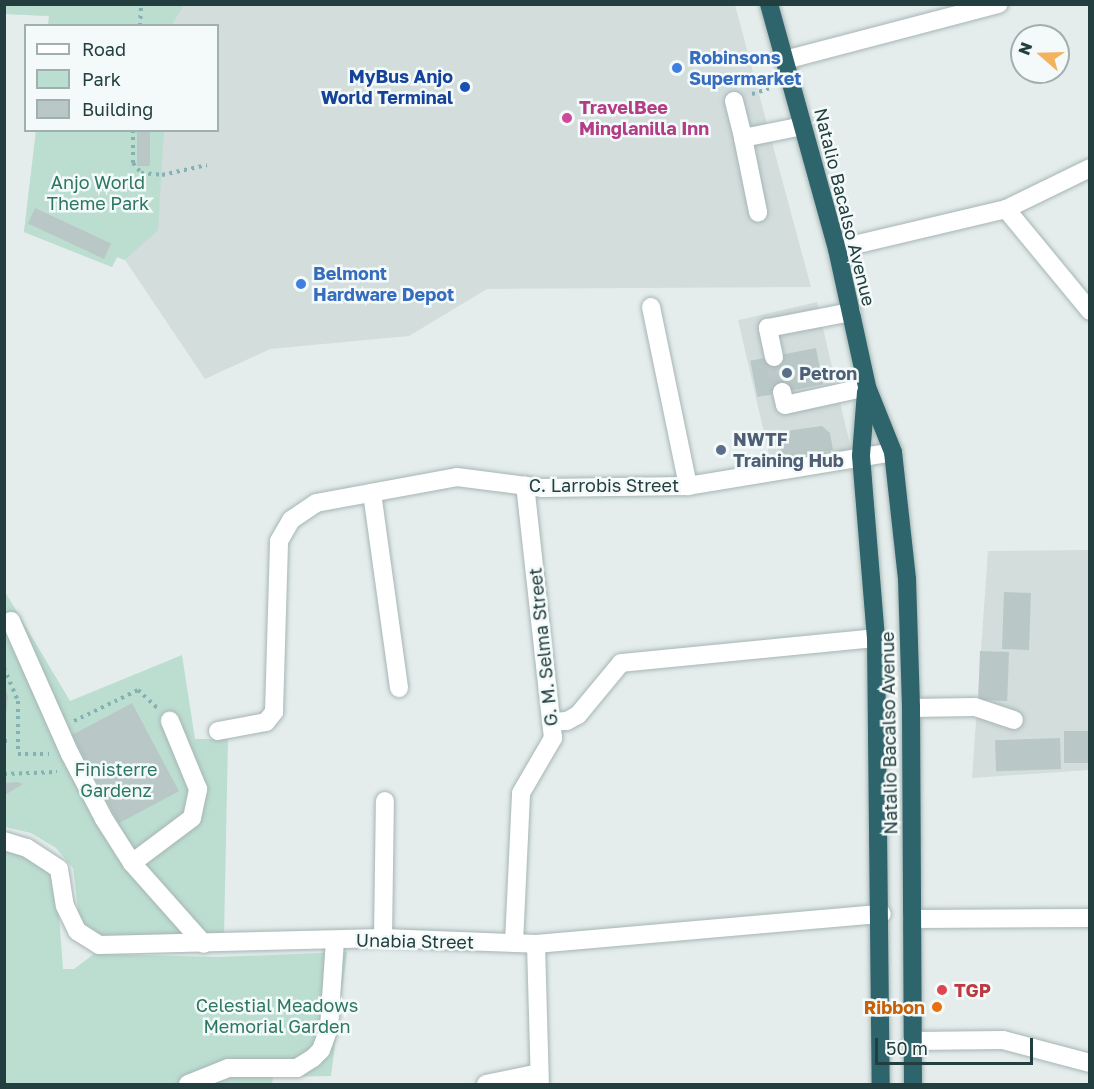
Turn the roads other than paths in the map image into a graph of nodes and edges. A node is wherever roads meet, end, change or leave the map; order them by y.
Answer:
1 (769, 4) edge
2 (999, 4) edge
3 (785, 60) junction
4 (734, 101) dead end
5 (803, 126) junction
6 (743, 138) junction
7 (1089, 168) edge
8 (1006, 209) junction
9 (758, 212) dead end
10 (837, 249) junction
11 (651, 307) dead end
12 (1089, 310) edge
13 (851, 312) junction
14 (774, 357) tunnel mouth
15 (867, 387) junction
16 (782, 392) dead end
17 (893, 452) junction
18 (861, 456) junction
19 (525, 486) junction
20 (688, 486) junction
21 (372, 493) junction
22 (11, 621) dead end
23 (876, 638) junction
24 (399, 688) dead end
25 (911, 708) junction
26 (1014, 720) dead end
27 (170, 721) road end
28 (551, 722) junction
29 (218, 731) dead end
30 (385, 801) dead end
31 (4, 841) edge
32 (132, 863) junction
33 (882, 914) junction
34 (1089, 918) edge
35 (912, 920) junction
36 (383, 938) junction
37 (335, 941) junction
38 (204, 944) junction
39 (514, 944) junction
40 (536, 944) junction
41 (912, 1041) junction
42 (1089, 1063) edge
43 (539, 1079) edge
44 (188, 1084) edge
45 (486, 1084) edge
46 (881, 1084) edge
47 (913, 1084) edge

1 - 3 highway, Natalio Bacalso Avenue
2 - 3 street
3 - 5 highway, Natalio Bacalso Avenue
4 - 6 street
5 - 6 street
5 - 10 highway, Natalio Bacalso Avenue
6 - 9 street
7 - 8 street
8 - 10 street
8 - 12 street
10 - 13 highway, Natalio Bacalso Avenue
11 - 20 street
13 - 14 street
13 - 15 highway, Natalio Bacalso Avenue
15 - 16 street
15 - 17 highway, Natalio Bacalso Avenue
15 - 18 highway, Natalio Bacalso Avenue
17 - 18 street, C. Larrobis Street
17 - 25 highway, Natalio Bacalso Avenue
18 - 20 street, C. Larrobis Street
18 - 23 highway, Natalio Bacalso Avenue
19 - 20 street, C. Larrobis Street
19 - 21 street, C. Larrobis Street
19 - 28 street, G. M. Selma Street
21 - 24 street
21 - 29 street, C. Larrobis Street
22 - 32 street
23 - 28 street
23 - 33 highway, Natalio Bacalso Avenue
25 - 26 street
25 - 35 highway, Natalio Bacalso Avenue
27 - 32 street
28 - 39 street, G. M. Selma Street
30 - 36 street
31 - 38 street, Unabia Street
32 - 38 street
33 - 40 street, Unabia Street
33 - 46 highway, Natalio Bacalso Avenue
34 - 35 street
35 - 41 highway, Natalio Bacalso Avenue
36 - 37 street, Unabia Street
36 - 39 street, Unabia Street
37 - 38 street, Unabia Street
37 - 44 street
39 - 40 street, Unabia Street
40 - 43 street
41 - 42 street
41 - 47 highway, Natalio Bacalso Avenue
43 - 45 street

